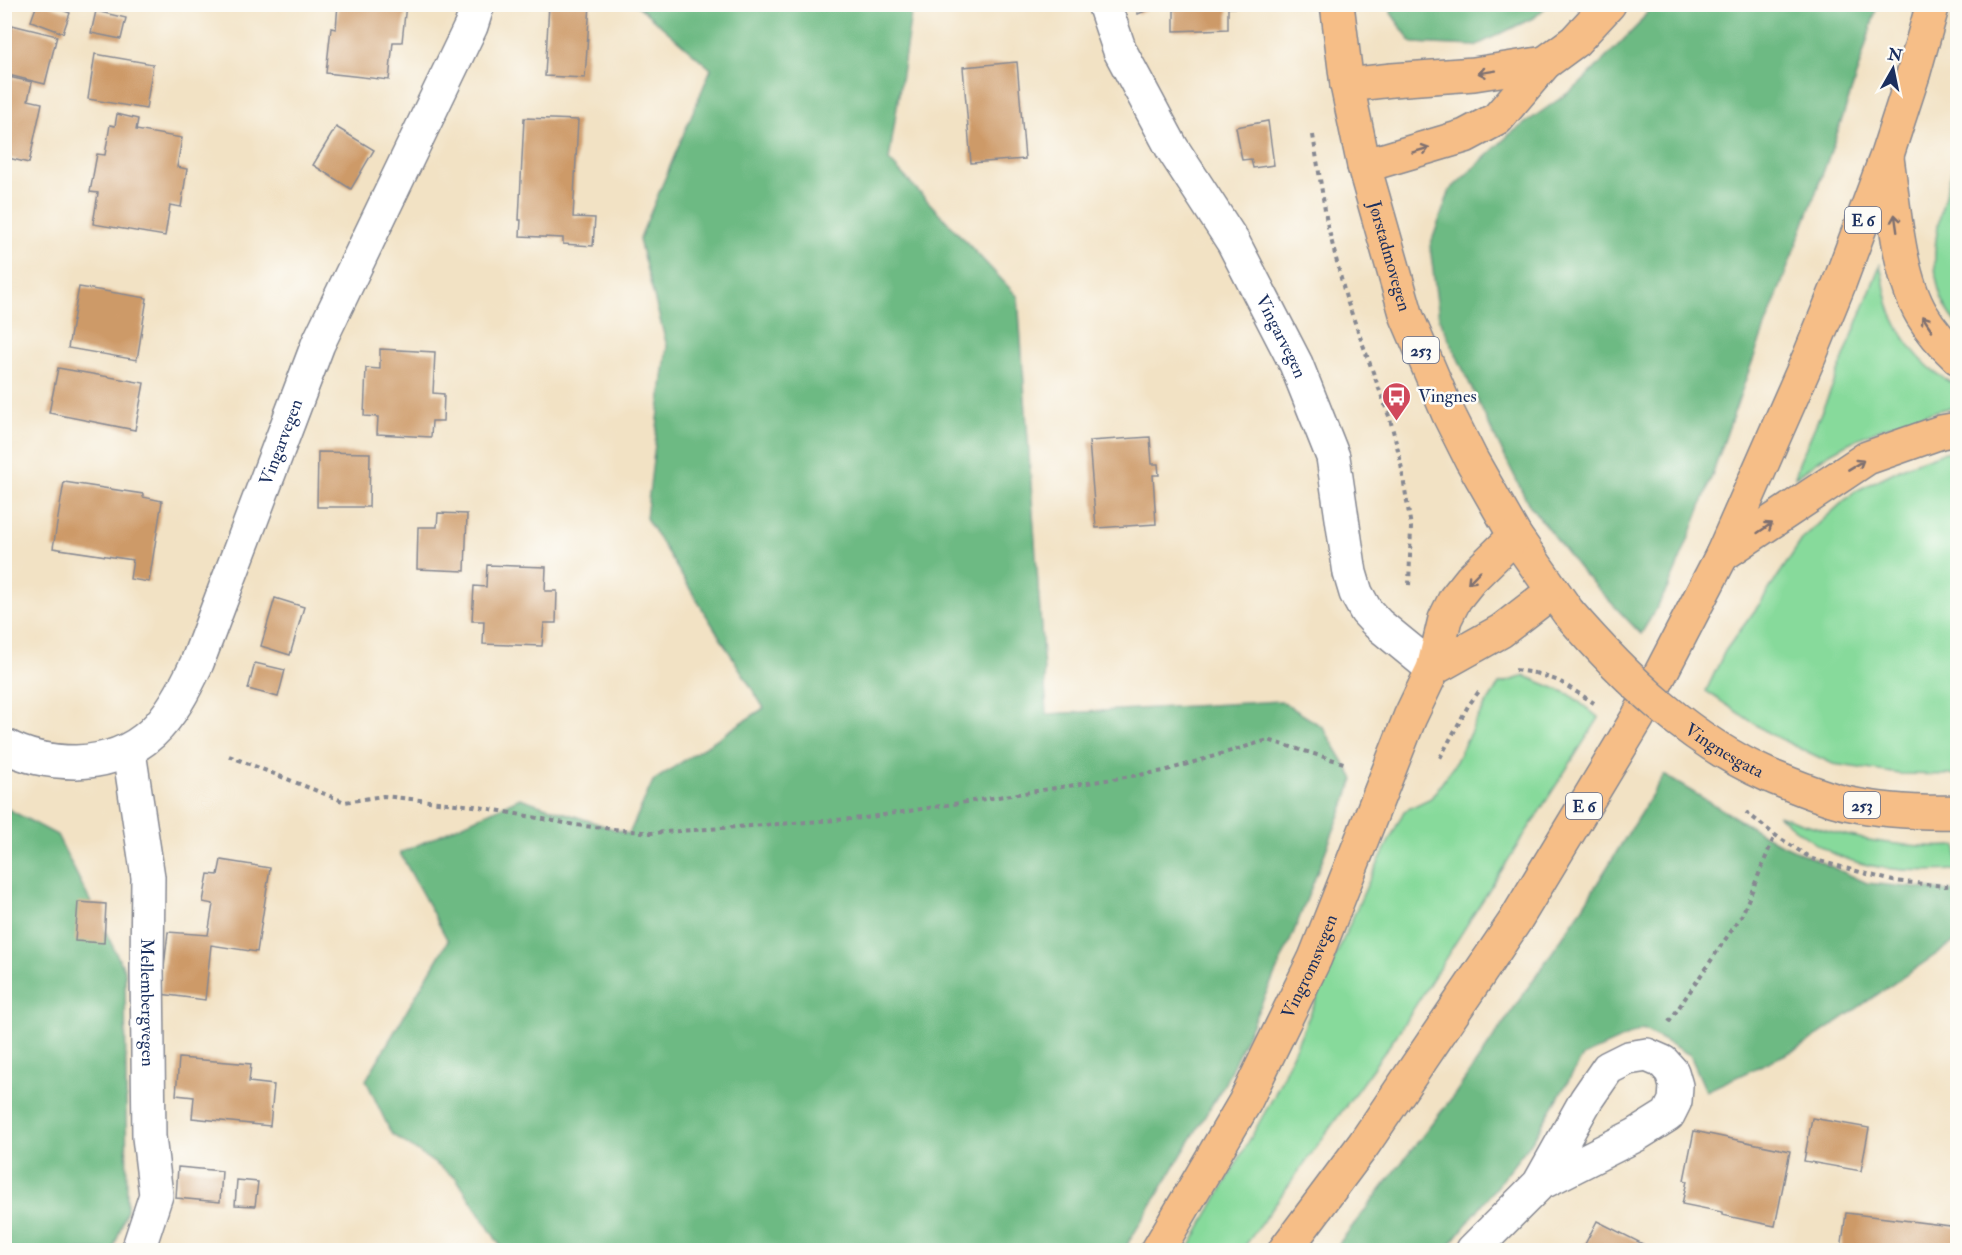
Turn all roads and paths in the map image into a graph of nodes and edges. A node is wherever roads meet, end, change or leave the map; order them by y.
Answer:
1 (478, 4) edge
2 (1104, 4) edge
3 (1337, 4) edge
4 (1609, 4) edge
5 (1933, 4) edge
6 (1545, 63) junction
7 (1347, 86) junction
8 (1313, 134) dead end
9 (1887, 155) junction
10 (1364, 166) junction
11 (1958, 358) edge
12 (1958, 429) edge
13 (1515, 536) junction
14 (1722, 555) junction
15 (1409, 586) dead end
16 (1561, 601) junction
17 (1433, 669) junction
18 (1505, 669) dead end
19 (1535, 673) dead end
20 (1486, 682) dead end
21 (4, 745) edge
22 (129, 752) junction
23 (229, 756) dead end
24 (1437, 764) dead end
25 (1352, 765) dead end
26 (1746, 812) dead end
27 (1958, 812) edge
28 (1775, 836) junction
29 (1958, 885) edge
30 (1647, 1055) junction
31 (1539, 1184) junction
32 (138, 1251) edge
33 (1158, 1251) edge
34 (1286, 1251) edge
35 (1473, 1251) edge

1 - 22 street, Vingarvegen
2 - 17 street, Vingarvegen
3 - 7 main road, Jørstadmovegen / 253
4 - 6 main road
5 - 9 main road, E 6
6 -> 7 main road
10 -> 6 main road
7 - 10 main road, Jørstadmovegen / 253
8 - 15 path
11 -> 9 main road
9 - 14 main road, E 6
10 - 13 main road, Jørstadmovegen / 253
14 -> 12 main road
13 - 16 main road, Jørstadmovegen / 253
13 -> 17 main road, Vingromsvegen
14 - 34 main road, E 6
16 - 17 main road
16 - 27 main road, Vingnesgata / 253, bridge
17 - 33 main road, Vingromsvegen
18 - 19 path
20 - 24 path
21 - 22 street, Vingarvegen
22 - 32 street, Mellembergvegen
23 - 25 path
26 - 28 path
28 - 29 path
28 - 30 path
30 - 31 street
30 - 31 street
31 - 35 street

